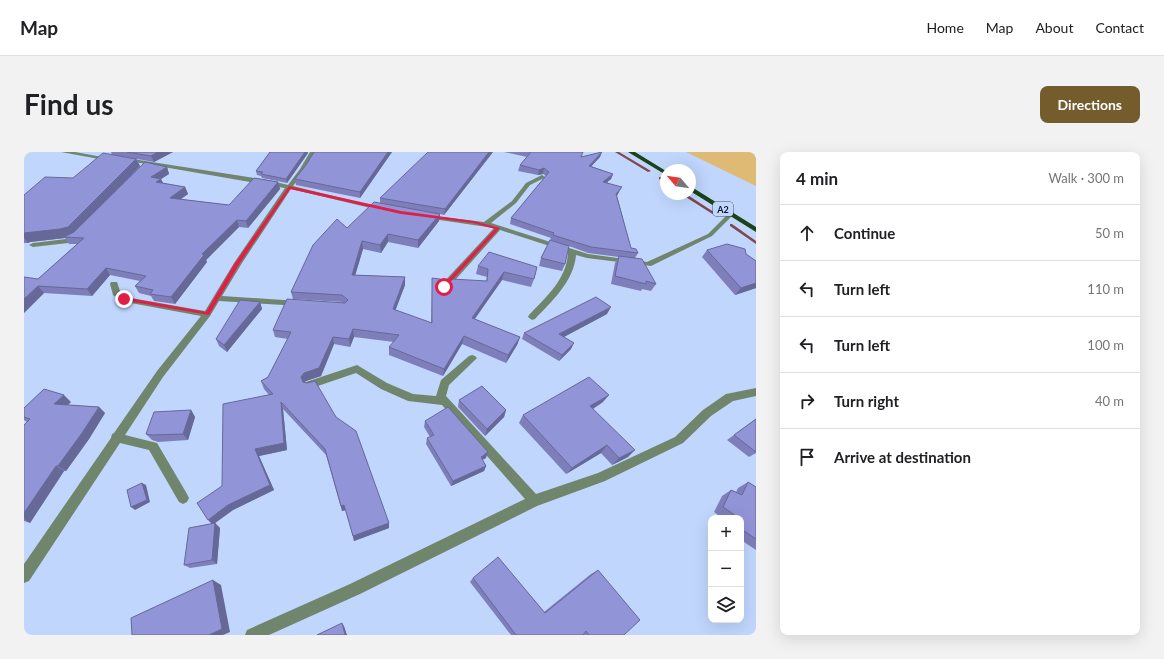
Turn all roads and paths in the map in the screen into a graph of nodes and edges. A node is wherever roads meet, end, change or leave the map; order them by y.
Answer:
1 (64, 152) edge
2 (313, 152) edge
3 (631, 152) edge
4 (148, 164) junction
5 (143, 169) edge
6 (660, 169) edge
7 (542, 177) edge
8 (289, 188) junction
9 (696, 192) edge
10 (387, 209) edge
11 (731, 214) junction
12 (416, 215) edge
13 (486, 224) junction
14 (498, 228) junction
15 (756, 230) edge
16 (82, 231) edge
17 (33, 245) dead end
18 (572, 252) junction
19 (114, 284) dead end
20 (444, 287) edge
21 (218, 298) junction
22 (306, 305) edge
23 (207, 314) junction
24 (532, 317) dead end
25 (472, 358) dead end
26 (310, 385) edge
27 (756, 392) edge
28 (445, 401) junction
29 (116, 437) junction
30 (184, 498) dead end
31 (534, 502) junction
32 (24, 576) edge
33 (252, 635) edge

1 - 4 street
2 - 8 street
3 - 6 main road
4 - 5 street
4 - 8 street
7 - 13 street
8 - 10 street
8 - 21 street
9 - 11 main road, A2
11 - 15 main road, A2
11 - 18 street
12 - 13 street
13 - 14 street
14 - 18 street
14 - 20 street
16 - 17 street
18 - 24 street
19 - 23 street
21 - 22 street
21 - 23 street
23 - 29 street
25 - 28 street
26 - 28 street
27 - 31 street
28 - 31 street
29 - 30 street
29 - 32 street
31 - 33 street

